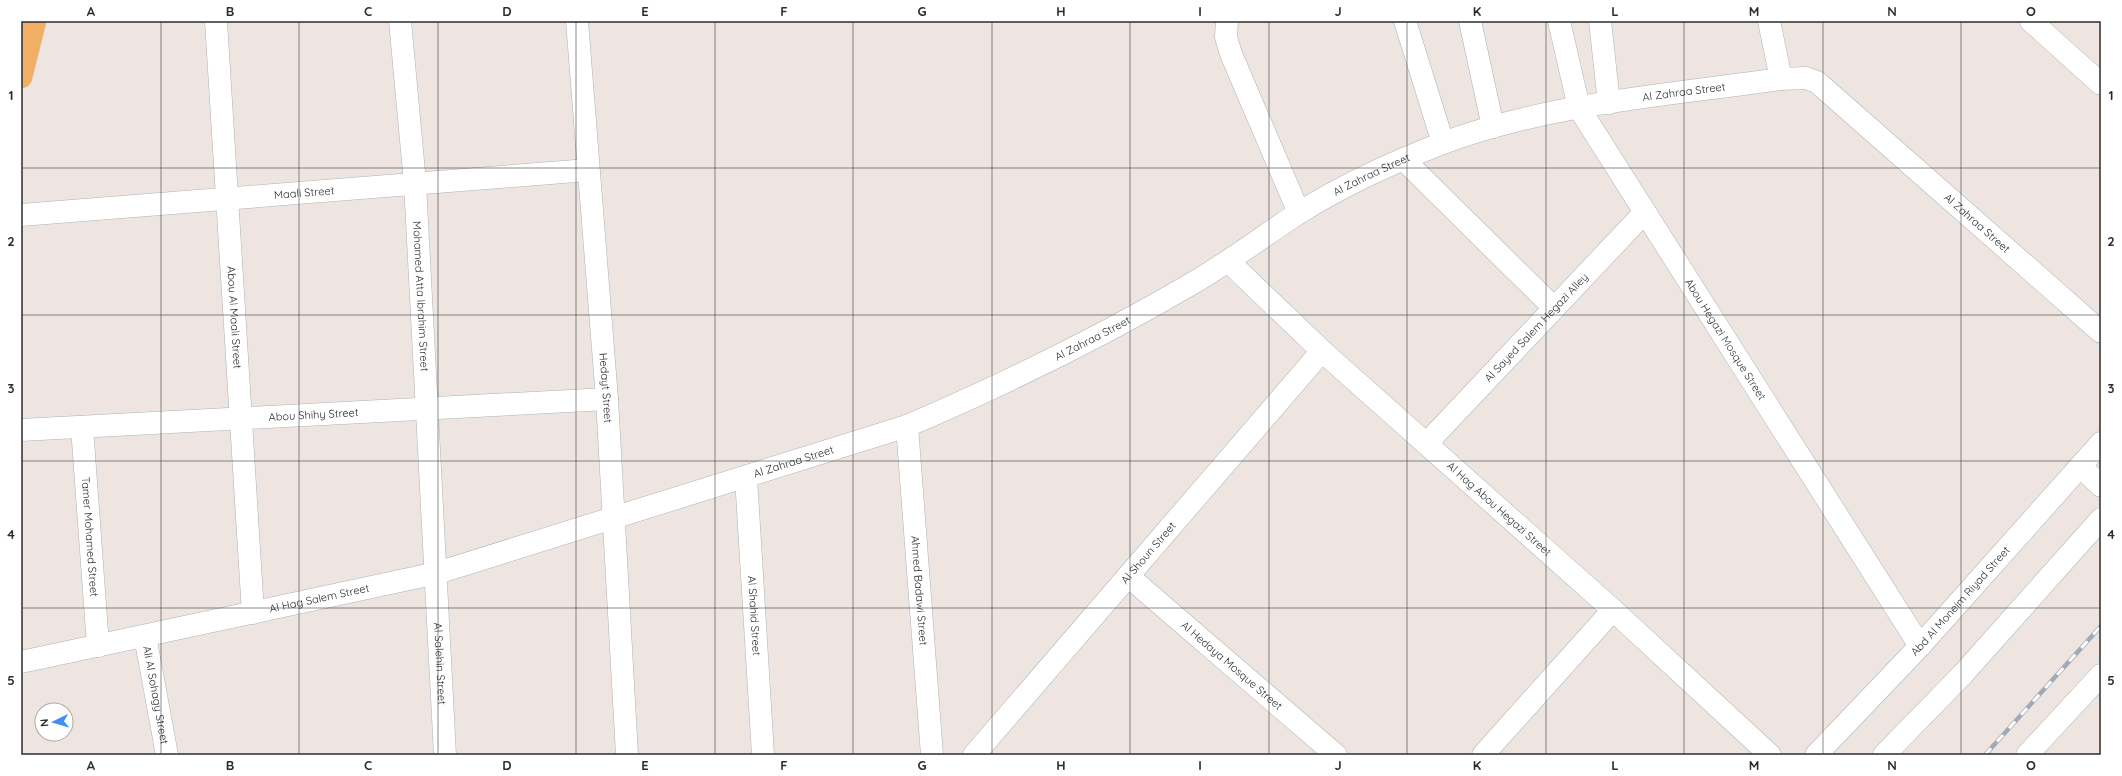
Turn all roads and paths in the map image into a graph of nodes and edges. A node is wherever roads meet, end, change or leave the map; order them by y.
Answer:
1 (35, 21) edge
2 (216, 21) edge
3 (400, 21) edge
4 (577, 21) edge
5 (1227, 21) edge
6 (1405, 21) edge
7 (1470, 21) edge
8 (1559, 21) edge
9 (1600, 21) edge
10 (1769, 21) edge
11 (2031, 21) edge
12 (21, 77) edge
13 (1781, 79) junction
14 (2101, 84) edge
15 (1610, 103) junction
16 (1579, 108) junction
17 (1493, 127) junction
18 (1443, 143) junction
19 (1404, 160) junction
20 (588, 170) junction
21 (416, 183) junction
22 (227, 199) junction
23 (1645, 212) junction
24 (1299, 213) junction
25 (21, 215) edge
26 (1229, 262) junction
27 (1554, 308) junction
28 (2101, 332) edge
29 (1322, 351) junction
30 (607, 399) junction
31 (427, 409) junction
32 (241, 419) junction
33 (907, 426) junction
34 (82, 427) junction
35 (21, 430) edge
36 (1427, 442) junction
37 (2101, 443) edge
38 (2081, 467) junction
39 (746, 477) junction
40 (2101, 486) edge
41 (613, 519) junction
42 (2101, 519) edge
43 (437, 573) junction
44 (1128, 576) junction
45 (1614, 610) junction
46 (253, 613) junction
47 (145, 636) junction
48 (98, 646) junction
49 (1920, 646) junction
50 (21, 662) edge
51 (2101, 675) edge
52 (167, 755) edge
53 (445, 755) edge
54 (627, 755) edge
55 (763, 755) edge
56 (932, 755) edge
57 (974, 755) edge
58 (1336, 755) edge
59 (1483, 755) edge
60 (1770, 755) edge
61 (1816, 755) edge
62 (1884, 755) edge
63 (2028, 755) edge

1 - 12 main road
2 - 22 street, Abou Al Maali Street
3 - 21 street, Mohamed Atta Ibrahim Street
4 - 20 street, Hedayt Street
5 - 24 street
6 - 18 street
7 - 17 street
8 - 16 street, Abou Hegazi Mosque Street
9 - 15 street
10 - 13 street
11 - 14 street
13 - 15 street, Al Zahraa Street
13 - 28 street, Al Zahraa Street
15 - 16 street, Al Zahraa Street
16 - 17 street, Al Zahraa Street
16 - 23 street, Abou Hegazi Mosque Street
17 - 18 street, Al Zahraa Street
18 - 19 street, Al Zahraa Street
19 - 24 street, Al Zahraa Street
19 - 27 street
20 - 21 street, Maali Street
20 - 30 street, Hedayt Street
21 - 22 street, Maali Street
21 - 31 street, Mohamed Atta Ibrahim Street
22 - 25 street, Maali Street
22 - 32 street, Abou Al Maali Street
23 - 27 street, Al Sayed Salem Hegazi Alley
23 - 49 street, Abou Hegazi Mosque Street
24 - 26 street, Al Zahraa Street
26 - 29 street, Al Hag Abou Hegazi Street
26 - 33 street, Al Zahraa Street
27 - 36 street, Al Sayed Salem Hegazi Alley
29 - 36 street, Al Hag Abou Hegazi Street
29 - 44 street, Al Shoun Street
30 - 31 street, Abou Shihy Street
30 - 41 street, Hedayt Street
31 - 32 street, Abou Shihy Street
31 - 43 street, Mohamed Atta Ibrahim Street
32 - 34 street, Abou Shihy Street
32 - 46 street, Abou Al Maali Street
33 - 39 street, Al Zahraa Street
33 - 56 street, Ahmed Badawi Street
34 - 35 street, Abou Shihy Street
34 - 48 street, Tamer Mohamed Street
36 - 45 street, Al Hag Abou Hegazi Street
37 - 38 street, Abd Al Moneim Riyad Street
38 - 40 street
38 - 49 street, Abd Al Moneim Riyad Street
39 - 41 street, Al Zahraa Street
39 - 55 street, Al Shahid Street
41 - 43 street, Al Hag Salem Street
41 - 54 street, Hedayt Street
42 - 62 street
43 - 46 street, Al Hag Salem Street
43 - 53 street, Al Salehin Street
44 - 57 street, Al Shoun Street
44 - 58 street, Al Hedaya Mosque Street
45 - 59 street
45 - 60 street, Al Hag Abou Hegazi Street
46 - 47 street, Al Hag Salem Street
47 - 48 street, Al Hag Salem Street
47 - 52 street, Ali Al Sohagy Street
48 - 50 street, Al Hag Salem Street
49 - 61 street, Abd Al Moneim Riyad Street
51 - 63 street

